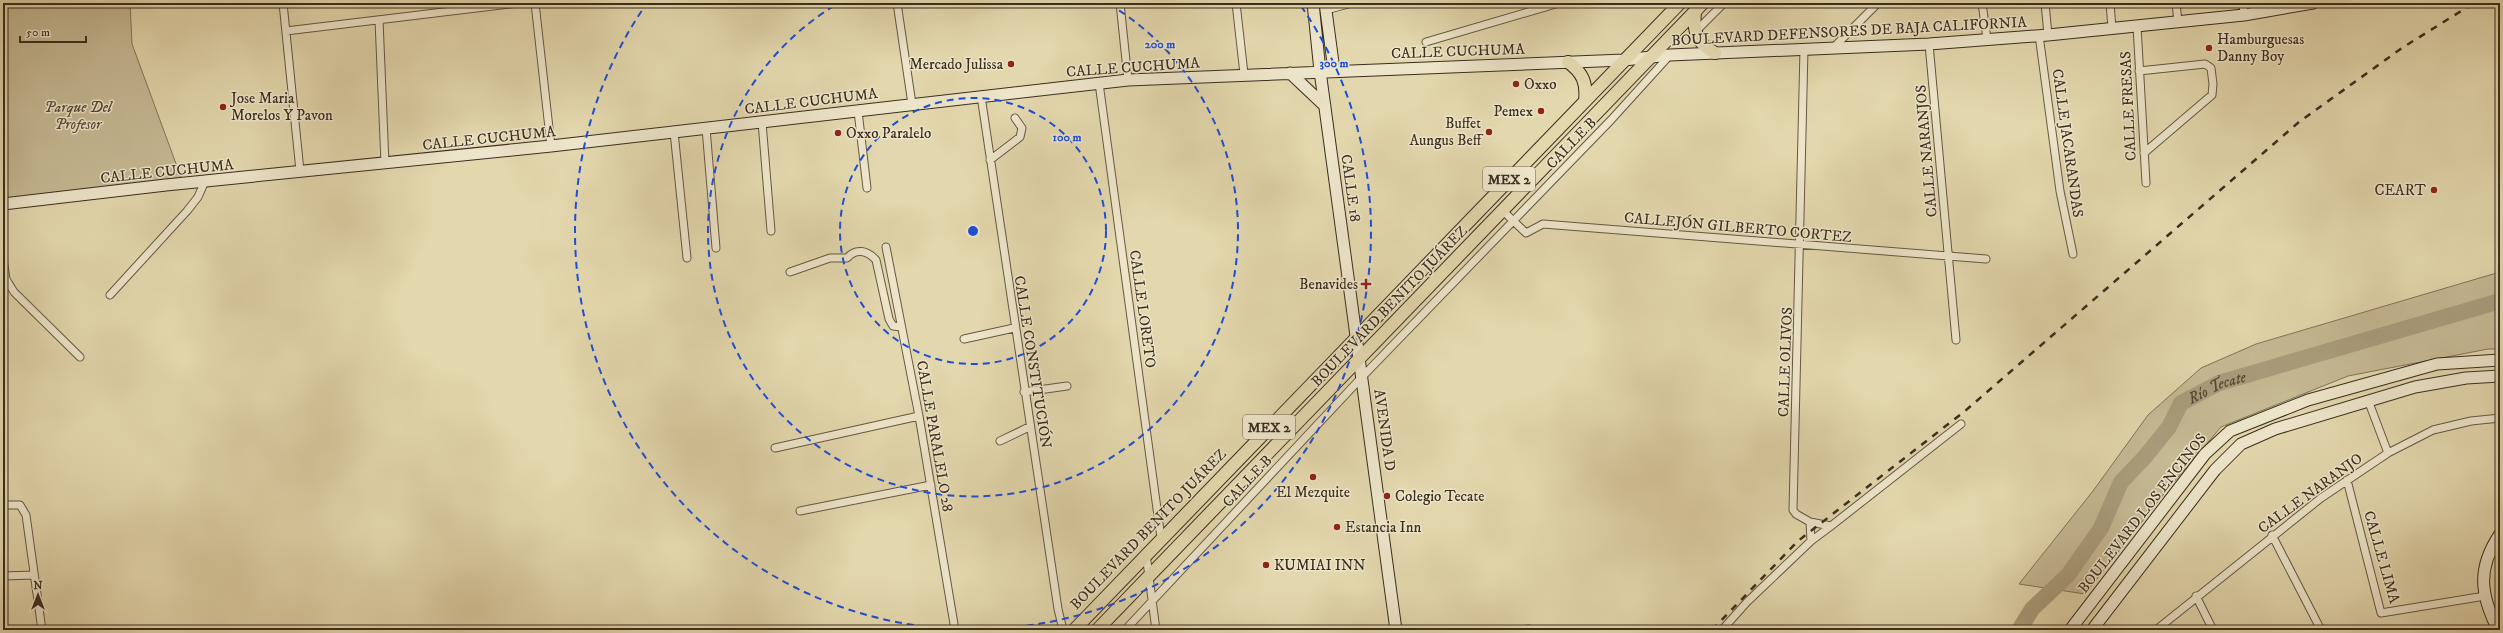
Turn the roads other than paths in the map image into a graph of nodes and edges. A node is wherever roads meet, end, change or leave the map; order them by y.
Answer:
1 (283, 3) edge
2 (518, 3) edge
3 (535, 3) edge
4 (896, 3) edge
5 (1120, 3) edge
6 (1236, 3) edge
7 (1313, 3) edge
8 (1352, 3) edge
9 (1559, 3) edge
10 (1681, 3) edge
11 (1724, 3) edge
12 (1878, 3) edge
13 (1982, 3) edge
14 (2045, 3) edge
15 (2110, 3) edge
16 (2176, 3) edge
17 (2243, 3) edge
18 (2313, 3) edge
19 (1326, 6) edge
20 (1699, 7) edge
21 (2244, 14) junction
22 (379, 20) junction
23 (2178, 22) junction
24 (2137, 26) junction
25 (2112, 28) junction
26 (286, 31) junction
27 (1694, 32) junction
28 (2044, 35) junction
29 (1987, 39) junction
30 (1426, 42) dead end
31 (1929, 44) junction
32 (1833, 48) junction
33 (1804, 49) junction
34 (1715, 53) junction
35 (1670, 55) junction
36 (1652, 56) junction
37 (1624, 60) junction
38 (1568, 62) junction
39 (1334, 70) junction
40 (1320, 71) junction
41 (2139, 71) junction
42 (1290, 73) junction
43 (1244, 74) junction
44 (1128, 80) junction
45 (1098, 83) junction
46 (981, 96) junction
47 (1585, 101) junction
48 (912, 104) junction
49 (1325, 106) junction
50 (858, 111) junction
51 (1015, 118) dead end
52 (762, 122) junction
53 (706, 128) junction
54 (674, 132) junction
55 (551, 146) junction
56 (2144, 153) junction
57 (990, 160) junction
58 (385, 164) junction
59 (300, 171) junction
60 (205, 181) junction
61 (2146, 183) dead end
62 (867, 188) dead end
63 (3, 204) edge
64 (1503, 211) junction
65 (1514, 221) junction
66 (771, 231) dead end
67 (1801, 246) junction
68 (716, 248) dead end
69 (886, 248) dead end
70 (2073, 254) dead end
71 (1949, 256) junction
72 (687, 258) dead end
73 (3, 259) edge
74 (1986, 259) dead end
75 (790, 272) dead end
76 (110, 295) dead end
77 (901, 327) junction
78 (1014, 328) junction
79 (1355, 338) junction
80 (964, 339) dead end
81 (1956, 340) dead end
82 (80, 357) dead end
83 (1359, 360) junction
84 (2500, 360) edge
85 (2500, 376) edge
86 (1362, 377) junction
87 (1067, 386) dead end
88 (1024, 392) junction
89 (2368, 400) junction
90 (919, 416) junction
91 (2500, 418) edge
92 (1961, 424) dead end
93 (1029, 427) junction
94 (1000, 441) dead end
95 (775, 448) dead end
96 (2388, 453) junction
97 (2347, 480) junction
98 (931, 485) junction
99 (3, 505) edge
100 (800, 510) dead end
101 (1810, 522) junction
102 (1831, 526) junction
103 (2500, 534) edge
104 (2272, 535) junction
105 (1161, 538) junction
106 (1811, 541) junction
107 (1146, 554) junction
108 (34, 575) junction
109 (3, 576) edge
110 (1149, 577) junction
111 (2196, 596) junction
112 (2484, 596) junction
113 (1153, 600) junction
114 (1529, 629) dead end
115 (42, 630) edge
116 (955, 630) edge
117 (1063, 630) edge
118 (1074, 630) edge
119 (1097, 630) edge
120 (1125, 630) edge
121 (1156, 630) edge
122 (1396, 630) edge
123 (1518, 630) edge
124 (1722, 630) edge
125 (2070, 630) edge
126 (2092, 630) edge
127 (2156, 630) edge
128 (2213, 630) edge
129 (2321, 630) edge
130 (2498, 630) edge

1 - 26 street
2 - 22 street
3 - 55 street
4 - 48 street
5 - 44 street
6 - 43 street
7 - 40 street, CALLE 18
8 - 19 street
9 - 30 street
10 - 36 main road
10 - 37 main road, BOULEVARD BENITO JUÁREZ / MEX 2
11 - 27 street
12 - 32 street
13 - 29 street
14 - 28 street, CALLE JACARANDAS
15 - 25 street
16 - 23 street
17 - 21 street
18 - 21 street, BOULEVARD DEFENSORES DE BAJA CALIFORNIA
19 - 39 street
20 - 27 main road
20 - 36 main road, BOULEVARD BENITO JUÁREZ / MEX 2
21 - 23 street, BOULEVARD DEFENSORES DE BAJA CALIFORNIA
22 - 26 street
22 - 58 street
23 - 24 street, BOULEVARD DEFENSORES DE BAJA CALIFORNIA
24 - 25 street, BOULEVARD DEFENSORES DE BAJA CALIFORNIA
24 - 41 street, CALLE FRESAS
25 - 28 street, BOULEVARD DEFENSORES DE BAJA CALIFORNIA
26 - 59 street
27 - 34 main road
28 - 29 street, BOULEVARD DEFENSORES DE BAJA CALIFORNIA
28 - 70 street, CALLE JACARANDAS
29 - 31 street, BOULEVARD DEFENSORES DE BAJA CALIFORNIA
31 - 32 street, BOULEVARD DEFENSORES DE BAJA CALIFORNIA
31 - 71 street, CALLE NARANJOS
32 - 33 street, BOULEVARD DEFENSORES DE BAJA CALIFORNIA
33 - 34 street, BOULEVARD DEFENSORES DE BAJA CALIFORNIA
33 - 67 street, CALLE OLIVOS
34 - 35 street, BOULEVARD DEFENSORES DE BAJA CALIFORNIA
35 - 36 street, BOULEVARD DEFENSORES DE BAJA CALIFORNIA
35 - 65 street, CALLE B
36 - 37 street, BOULEVARD DEFENSORES DE BAJA CALIFORNIA
36 - 64 main road, BOULEVARD BENITO JUÁREZ / MEX 2
37 - 38 street, CALLE CUCHUMA
37 - 47 main road, BOULEVARD BENITO JUÁREZ / MEX 2
38 - 39 street, CALLE CUCHUMA
38 - 47 main road
39 - 40 street, CALLE CUCHUMA
40 - 42 street, CALLE CUCHUMA
40 - 49 street, CALLE 18
41 - 56 street, CALLE FRESAS
41 - 56 street
42 - 43 street, CALLE CUCHUMA
42 - 49 street
43 - 44 street, CALLE CUCHUMA
44 - 45 street, CALLE CUCHUMA
45 - 46 street, CALLE CUCHUMA
45 - 105 street, CALLE LORETO
46 - 48 street, CALLE CUCHUMA
46 - 57 street, CALLE CONSTITUCIÓN
47 - 79 main road, BOULEVARD BENITO JUÁREZ / MEX 2
48 - 50 street, CALLE CUCHUMA
49 - 79 street, CALLE 18
50 - 52 street, CALLE CUCHUMA
50 - 62 street
51 - 57 street
52 - 53 street, CALLE CUCHUMA
52 - 66 street
53 - 54 street, CALLE CUCHUMA
53 - 68 street
54 - 55 street, CALLE CUCHUMA
54 - 72 street
55 - 58 street, CALLE CUCHUMA
56 - 61 street, CALLE FRESAS
57 - 78 street, CALLE CONSTITUCIÓN
58 - 59 street, CALLE CUCHUMA
59 - 60 street, CALLE CUCHUMA
60 - 63 street, CALLE CUCHUMA
60 - 76 street
64 - 65 street
64 - 83 main road, BOULEVARD BENITO JUÁREZ / MEX 2
65 - 67 street, CALLEJÓN GILBERTO CORTEZ
65 - 86 street, CALLE B
67 - 71 street, CALLEJÓN GILBERTO CORTEZ
67 - 101 street, CALLE OLIVOS
69 - 77 street, CALLE PARALELO 28
71 - 74 street, CALLEJÓN GILBERTO CORTEZ
71 - 81 street, CALLE NARANJOS
73 - 82 street
75 - 77 street
77 - 90 street, CALLE PARALELO 28
78 - 80 street
78 - 88 street, CALLE CONSTITUCIÓN
79 - 83 street, CALLE 18
79 - 105 main road, BOULEVARD BENITO JUÁREZ / MEX 2
83 - 86 street, CALLE 18
83 - 110 main road, BOULEVARD BENITO JUÁREZ / MEX 2
84 - 125 street, BOULEVARD LOS ENCINOS
85 - 89 street, BOULEVARD LOS ENCINOS
86 - 113 street, CALLE B
86 - 122 street, AVENIDA D
87 - 88 street
88 - 93 street, CALLE CONSTITUCIÓN
89 - 96 street
89 - 126 street, BOULEVARD LOS ENCINOS
90 - 95 street
90 - 98 street, CALLE PARALELO 28
91 - 96 street, CALLE NARANJO
92 - 102 street
93 - 94 street
93 - 117 street, CALLE CONSTITUCIÓN
96 - 97 street, CALLE NARANJO
97 - 104 street, CALLE NARANJO
97 - 112 street, CALLE LIMA
98 - 100 street
98 - 116 street, CALLE PARALELO 28
99 - 108 street
101 - 102 street
101 - 106 street
102 - 106 street
103 - 112 street
104 - 111 street, CALLE NARANJO
104 - 129 street
105 - 107 main road, BOULEVARD BENITO JUÁREZ / MEX 2
106 - 124 street
107 - 110 street
107 - 118 main road, BOULEVARD BENITO JUÁREZ / MEX 2
108 - 109 street
108 - 115 street
110 - 113 street
110 - 119 main road, BOULEVARD BENITO JUÁREZ / MEX 2
111 - 127 street, CALLE NARANJO
111 - 128 street
112 - 130 street
113 - 120 street, CALLE B
113 - 121 street
114 - 123 street

